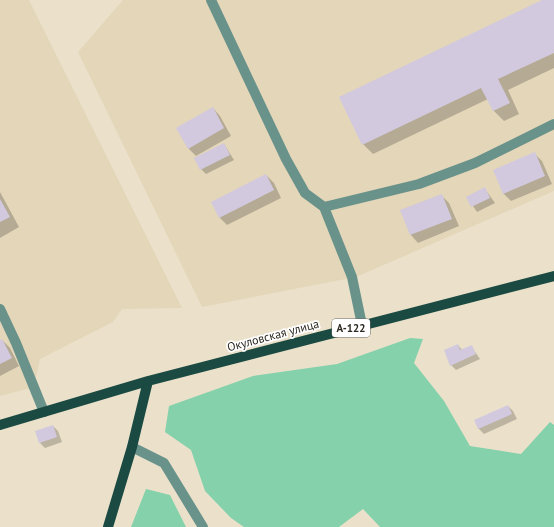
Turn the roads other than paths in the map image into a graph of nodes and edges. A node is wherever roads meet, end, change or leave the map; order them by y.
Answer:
1 (211, 0) edge
2 (554, 124) edge
3 (324, 207) junction
4 (554, 276) edge
5 (0, 309) edge
6 (362, 325) junction
7 (148, 381) junction
8 (44, 412) junction
9 (0, 425) edge
10 (132, 447) junction
11 (108, 527) edge
12 (203, 527) edge

1 - 3 lane
2 - 3 lane
3 - 6 lane
4 - 6 main road, Окуловская улица / А-122
5 - 8 lane
6 - 7 main road, Окуловская улица / А-122
7 - 8 main road, Окуловская улица / А-122
7 - 10 main road
8 - 9 main road, Окуловская улица / А-122
10 - 11 main road
10 - 12 lane

